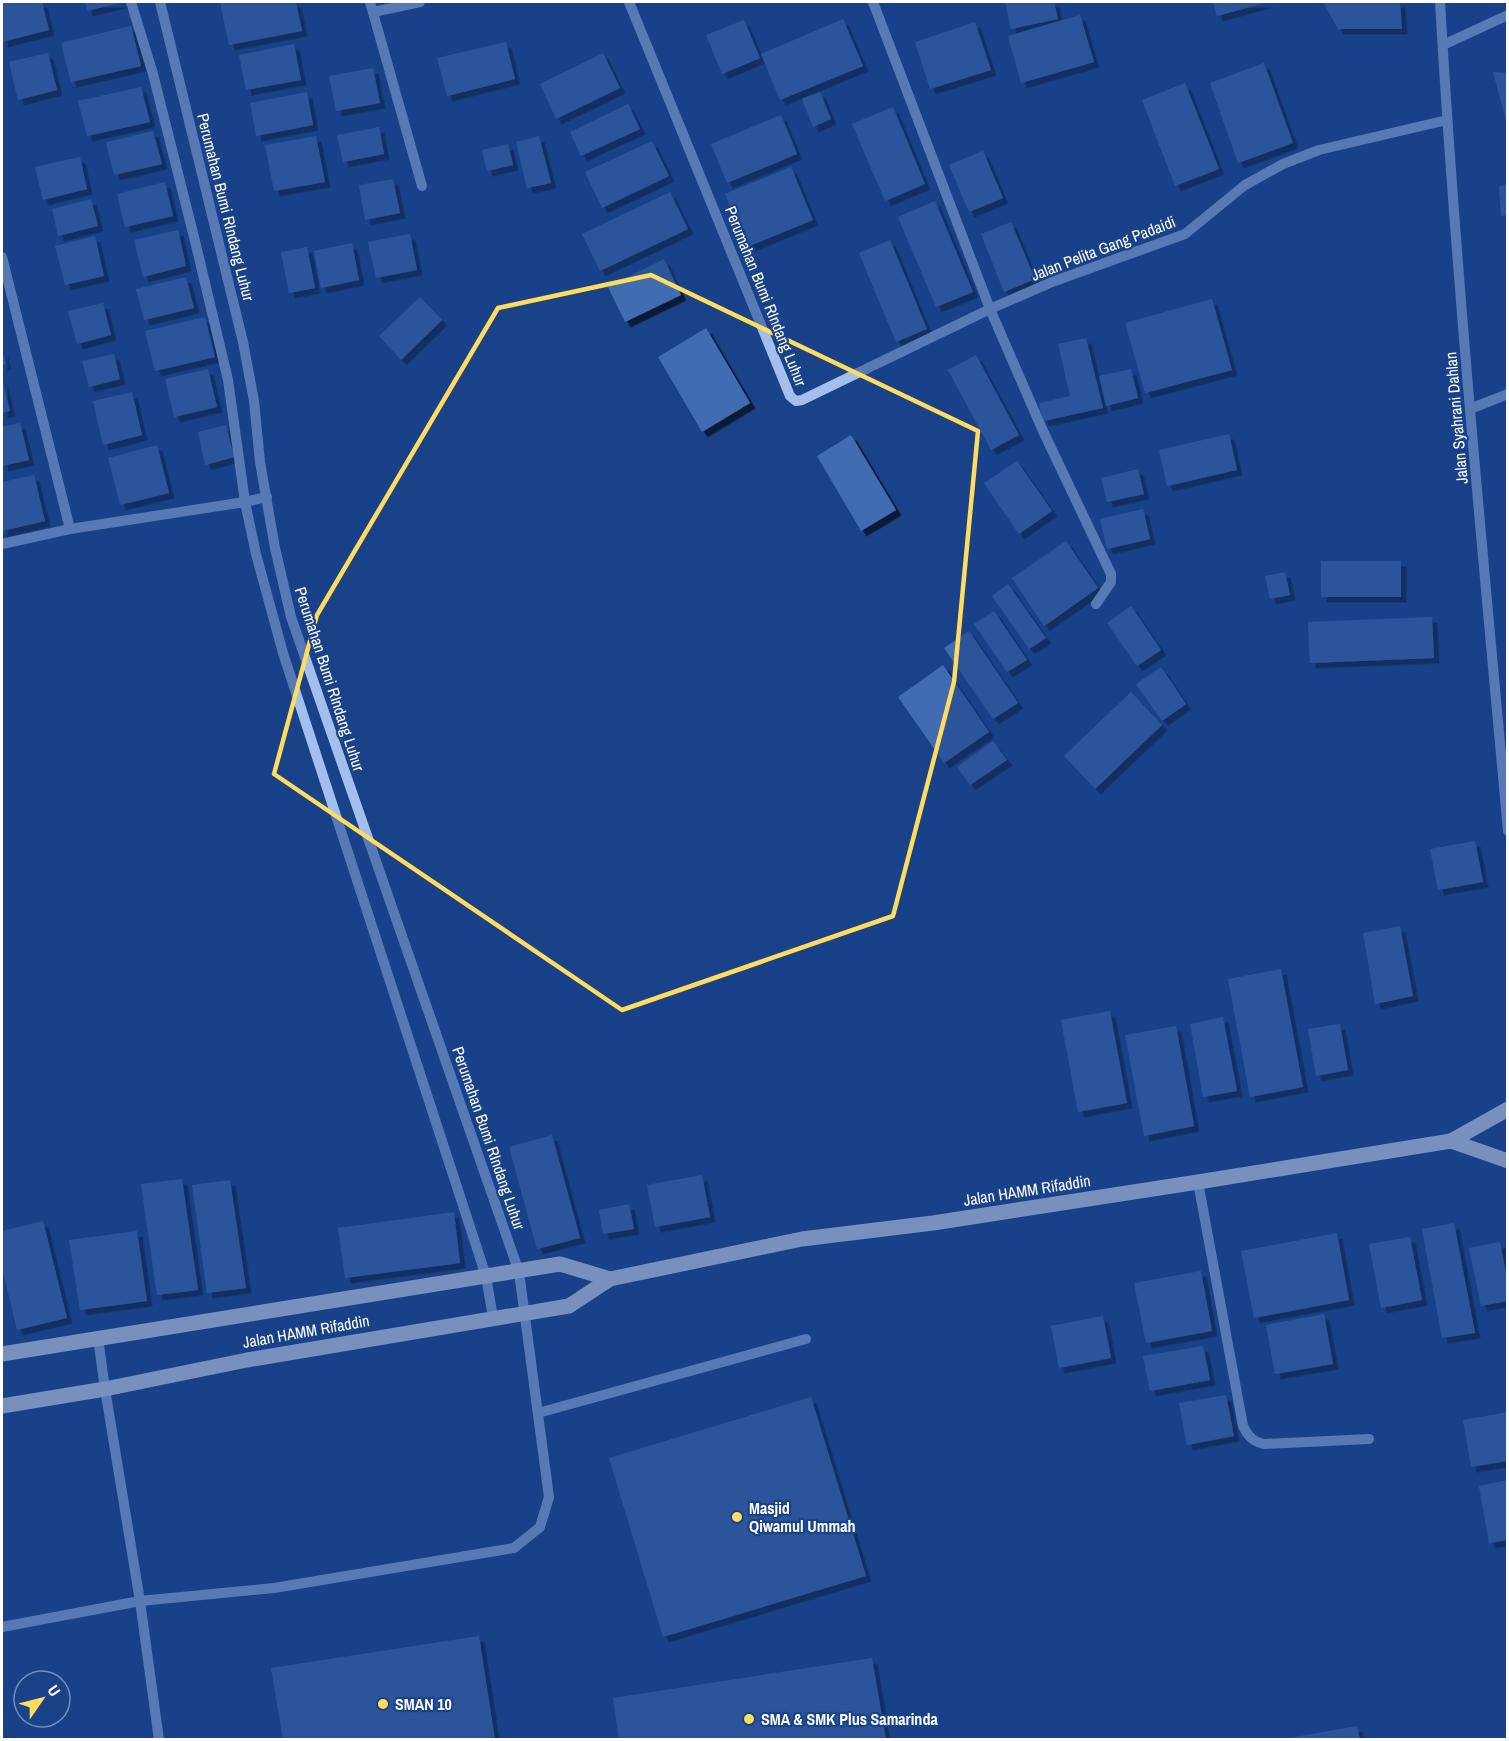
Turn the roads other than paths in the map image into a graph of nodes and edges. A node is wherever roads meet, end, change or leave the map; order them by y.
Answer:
1 (131, 2) edge
2 (160, 2) edge
3 (420, 2) edge
4 (629, 2) edge
5 (873, 2) edge
6 (1440, 2) edge
7 (372, 7) edge
8 (1508, 15) edge
9 (1443, 45) junction
10 (1447, 120) junction
11 (422, 186) dead end
12 (2, 257) edge
13 (990, 309) junction
14 (1508, 394) edge
15 (1470, 409) junction
16 (267, 497) junction
17 (245, 502) junction
18 (70, 529) junction
19 (2, 544) edge
20 (1096, 604) dead end
21 (1508, 831) edge
22 (1508, 1109) edge
23 (1451, 1141) junction
24 (1508, 1161) edge
25 (1198, 1182) junction
26 (519, 1272) junction
27 (486, 1276) junction
28 (610, 1279) junction
29 (525, 1314) junction
30 (493, 1318) junction
31 (98, 1338) junction
32 (806, 1338) dead end
33 (2, 1354) edge
34 (105, 1389) junction
35 (2, 1406) edge
36 (538, 1413) junction
37 (1369, 1439) dead end
38 (140, 1601) junction
39 (2, 1627) edge
40 (159, 1740) edge

1 - 17 street
2 - 16 street, Perumahan Bumi RIndang Luhur
3 - 7 street
4 - 13 street, Perumahan Bumi RIndang Luhur
5 - 13 street
6 - 9 street, Jalan Syahrani Dahlan
7 - 11 street
8 - 9 street
9 - 10 street, Jalan Syahrani Dahlan
10 - 13 street, Jalan Pelita Gang Padaidi
10 - 15 street, Jalan Syahrani Dahlan
12 - 18 street
13 - 20 street
14 - 15 street
15 - 21 street, Jalan Syahrani Dahlan
16 - 17 street
16 - 26 street, Perumahan Bumi RIndang Luhur
17 - 18 street
17 - 27 street
18 - 19 street
22 - 23 main road, Jalan HAMM Rifaddin
23 - 24 main road, Jalan HAMM Rifaddin
23 - 25 main road, Jalan HAMM Rifaddin
25 - 28 main road, Jalan HAMM Rifaddin
25 - 37 street
26 - 27 main road, Jalan HAMM Rifaddin
26 - 28 main road, Jalan HAMM Rifaddin
26 - 29 street, Perumahan Bumi RIndang Luhur
27 - 30 street
27 - 31 main road, Jalan HAMM Rifaddin
28 - 29 main road, Jalan HAMM Rifaddin
29 - 30 main road, Jalan HAMM Rifaddin
29 - 36 street, Perumahan Bumi RIndang Luhur
30 - 34 main road, Jalan HAMM Rifaddin
31 - 33 main road, Jalan HAMM Rifaddin
31 - 34 street
32 - 36 street
34 - 35 main road, Jalan HAMM Rifaddin
34 - 38 street
36 - 38 street, Perumahan Bumi RIndang Luhur
38 - 39 street, Perumahan Bumi RIndang Luhur
38 - 40 street

